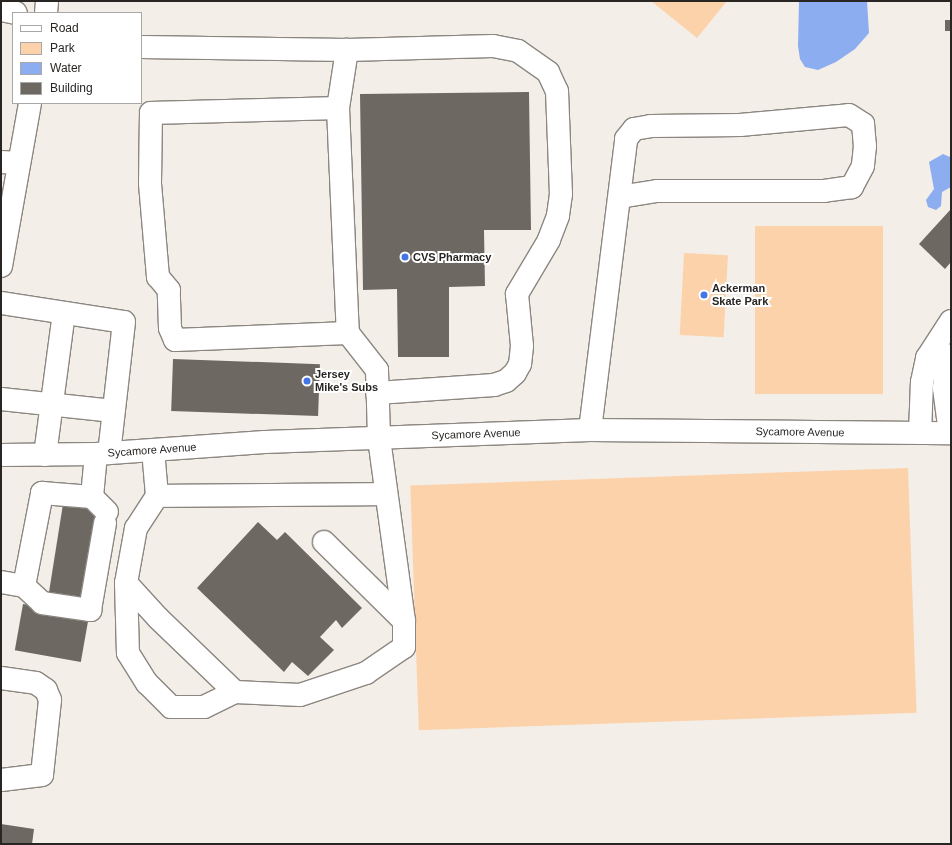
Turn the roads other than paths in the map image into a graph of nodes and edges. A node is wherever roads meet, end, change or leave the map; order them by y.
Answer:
1 (47, 1) edge
2 (1, 10) edge
3 (12, 12) edge
4 (46, 12) edge
5 (142, 47) edge
6 (347, 50) junction
7 (30, 104) edge
8 (338, 108) junction
9 (10, 163) edge
10 (621, 197) junction
11 (1, 266) edge
12 (1, 303) edge
13 (64, 313) junction
14 (951, 321) edge
15 (348, 332) junction
16 (951, 355) edge
17 (378, 393) junction
18 (1, 399) edge
19 (51, 404) junction
20 (113, 411) junction
21 (590, 430) junction
22 (951, 432) edge
23 (920, 433) junction
24 (379, 438) junction
25 (153, 450) junction
26 (102, 453) junction
27 (45, 454) junction
28 (1, 455) edge
29 (386, 494) junction
30 (157, 496) junction
31 (101, 511) junction
32 (324, 542) dead end
33 (1, 582) edge
34 (126, 583) junction
35 (24, 586) junction
36 (404, 621) junction
37 (1, 678) edge
38 (235, 692) junction
39 (1, 780) edge

1 - 4 street
2 - 3 street
5 - 6 street
6 - 8 street
6 - 17 street
7 - 9 street
8 - 15 street
8 - 15 street
9 - 11 street
10 - 10 street
10 - 21 street
12 - 13 street
13 - 19 street
13 - 20 street
14 - 23 street
15 - 17 street
16 - 22 street
17 - 24 street
18 - 19 street
19 - 20 street
19 - 27 street
20 - 26 street
21 - 23 street, Sycamore Avenue
21 - 24 street, Sycamore Avenue
22 - 23 street, Sycamore Avenue
24 - 25 street, Sycamore Avenue
24 - 29 street
25 - 26 street, Sycamore Avenue
25 - 30 street
26 - 27 street, Sycamore Avenue
26 - 31 street
27 - 28 street, Sycamore Avenue
29 - 30 street
29 - 36 street
30 - 34 street
31 - 35 street
31 - 35 street
32 - 36 street
33 - 35 street
34 - 38 street
34 - 38 street
36 - 38 street
37 - 39 street

